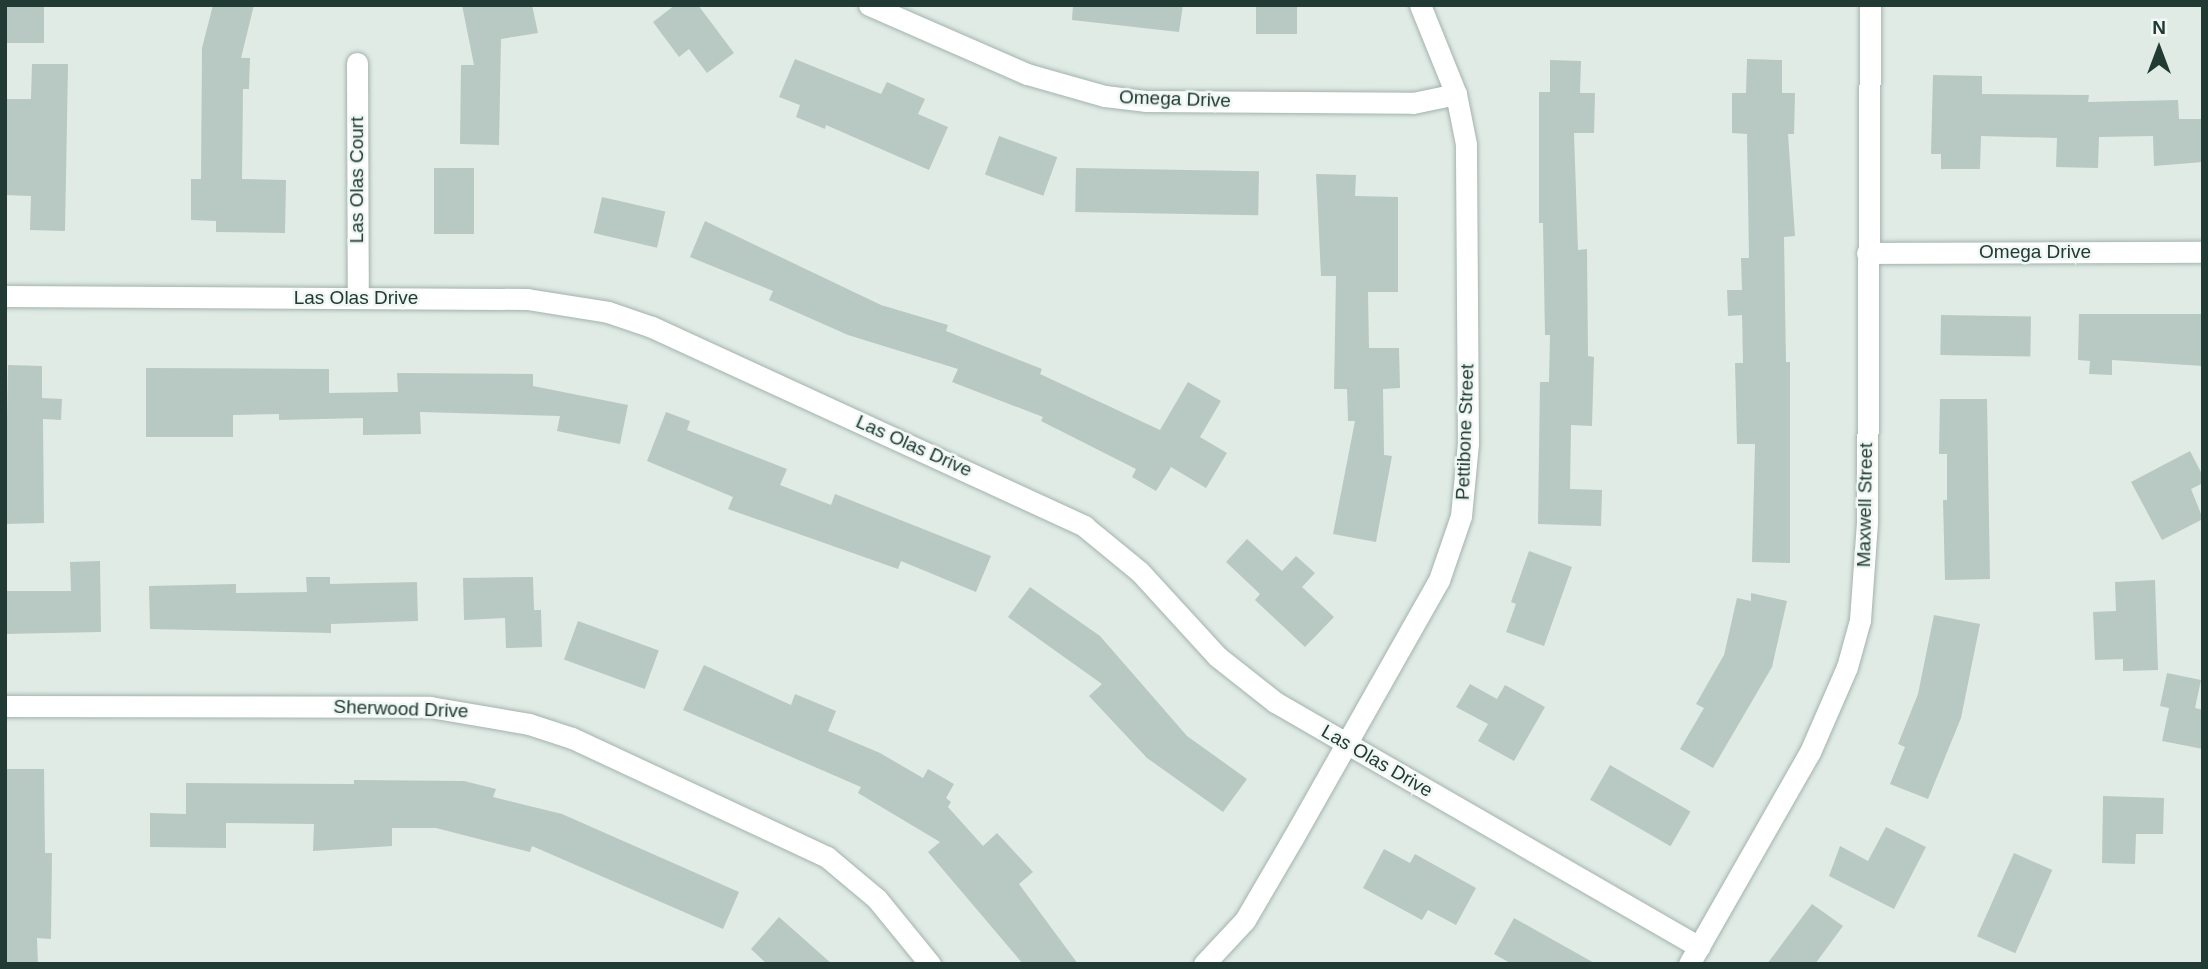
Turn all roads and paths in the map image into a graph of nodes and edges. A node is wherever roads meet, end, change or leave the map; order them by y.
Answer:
1 (869, 5) edge
2 (1420, 5) edge
3 (1870, 5) edge
4 (357, 63) dead end
5 (1456, 94) junction
6 (2203, 251) edge
7 (1867, 253) junction
8 (5, 296) edge
9 (358, 297) junction
10 (5, 706) edge
11 (1345, 742) junction
12 (1694, 955) edge
13 (930, 964) edge
14 (1204, 964) edge

1 - 5 street, Omega Drive
2 - 5 street, Pettibone Street
3 - 7 street, Maxwell Street
4 - 9 street, Las Olas Court
5 - 11 street, Pettibone Street
6 - 7 street, Omega Drive
7 - 12 street, Maxwell Street
8 - 9 street, Las Olas Drive
9 - 11 street, Las Olas Drive
10 - 13 street, Sherwood Drive
11 - 12 street, Las Olas Drive
11 - 14 street, Pettibone Street

